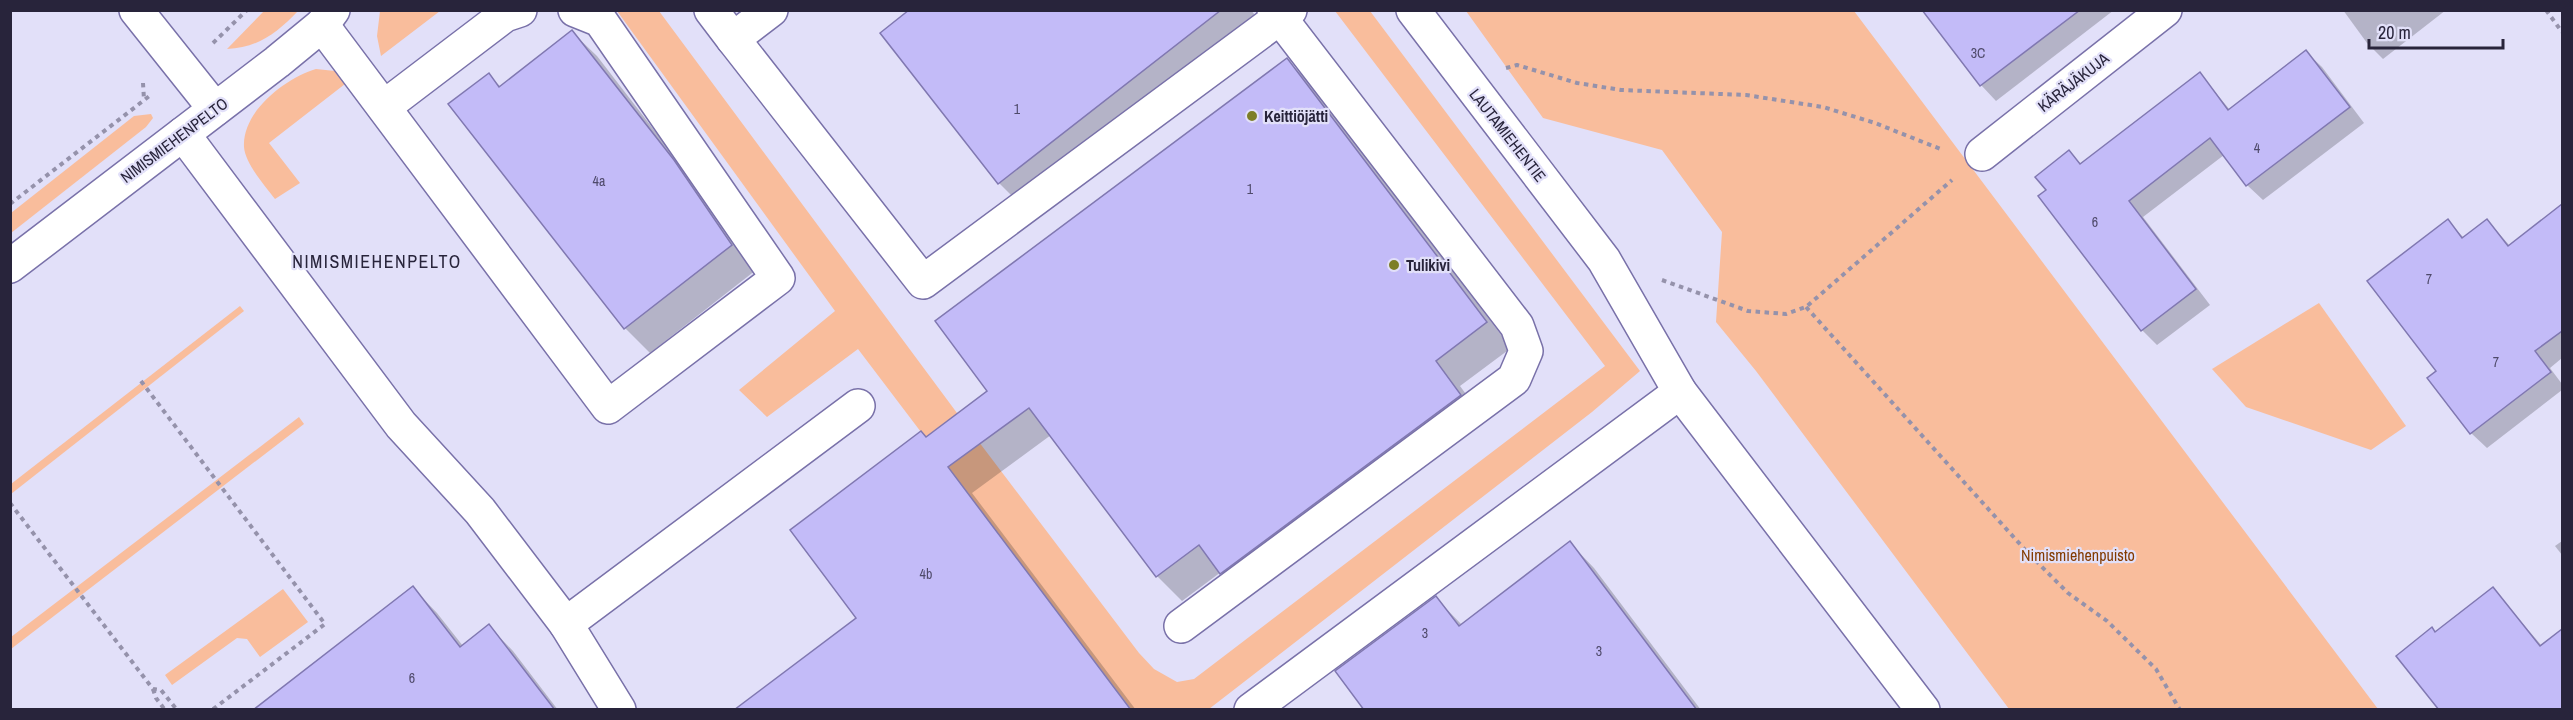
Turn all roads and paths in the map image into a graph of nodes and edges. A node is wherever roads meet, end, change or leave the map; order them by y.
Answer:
1 (136, 10) edge
2 (247, 10) edge
3 (520, 10) edge
4 (575, 10) edge
5 (711, 10) edge
6 (771, 10) edge
7 (1413, 10) edge
8 (2165, 10) edge
9 (2546, 10) edge
10 (1282, 13) edge
11 (328, 18) edge
12 (2562, 32) edge
13 (733, 39) junction
14 (182, 69) junction
15 (1463, 77) junction
16 (384, 107) junction
17 (215, 109) junction
18 (183, 134) junction
19 (1982, 154) junction
20 (10, 204) edge
21 (1604, 260) junction
22 (10, 266) edge
23 (1806, 307) junction
24 (141, 381) dead end
25 (1680, 392) junction
26 (858, 406) dead end
27 (10, 502) edge
28 (566, 624) junction
29 (1182, 626) dead end
30 (153, 689) junction
31 (165, 710) edge
32 (177, 710) edge
33 (212, 710) edge
34 (619, 710) edge
35 (1251, 710) edge
36 (1923, 710) edge
37 (2180, 710) edge

1 - 14 street
2 - 14 path
3 - 16 street
4 - 16 street
5 - 13 street
6 - 13 street
7 - 15 street, LAUTAMIEHENTIE
8 - 19 street, KÄRÄJÄKUJA
9 - 12 path
10 - 13 street
10 - 29 street
11 - 16 street
11 - 17 street, NIMISMIEHENPELTO
14 - 17 street
14 - 20 path
15 - 19 path
15 - 21 street, LAUTAMIEHENTIE
17 - 18 street, NIMISMIEHENPELTO
18 - 22 street, NIMISMIEHENPELTO
18 - 28 street
19 - 23 path
21 - 23 path
21 - 25 street, LAUTAMIEHENTIE
23 - 37 path
24 - 33 path
25 - 35 street
25 - 36 street, LAUTAMIEHENTIE
26 - 28 street
27 - 30 path
28 - 34 street
30 - 31 path
30 - 32 path

